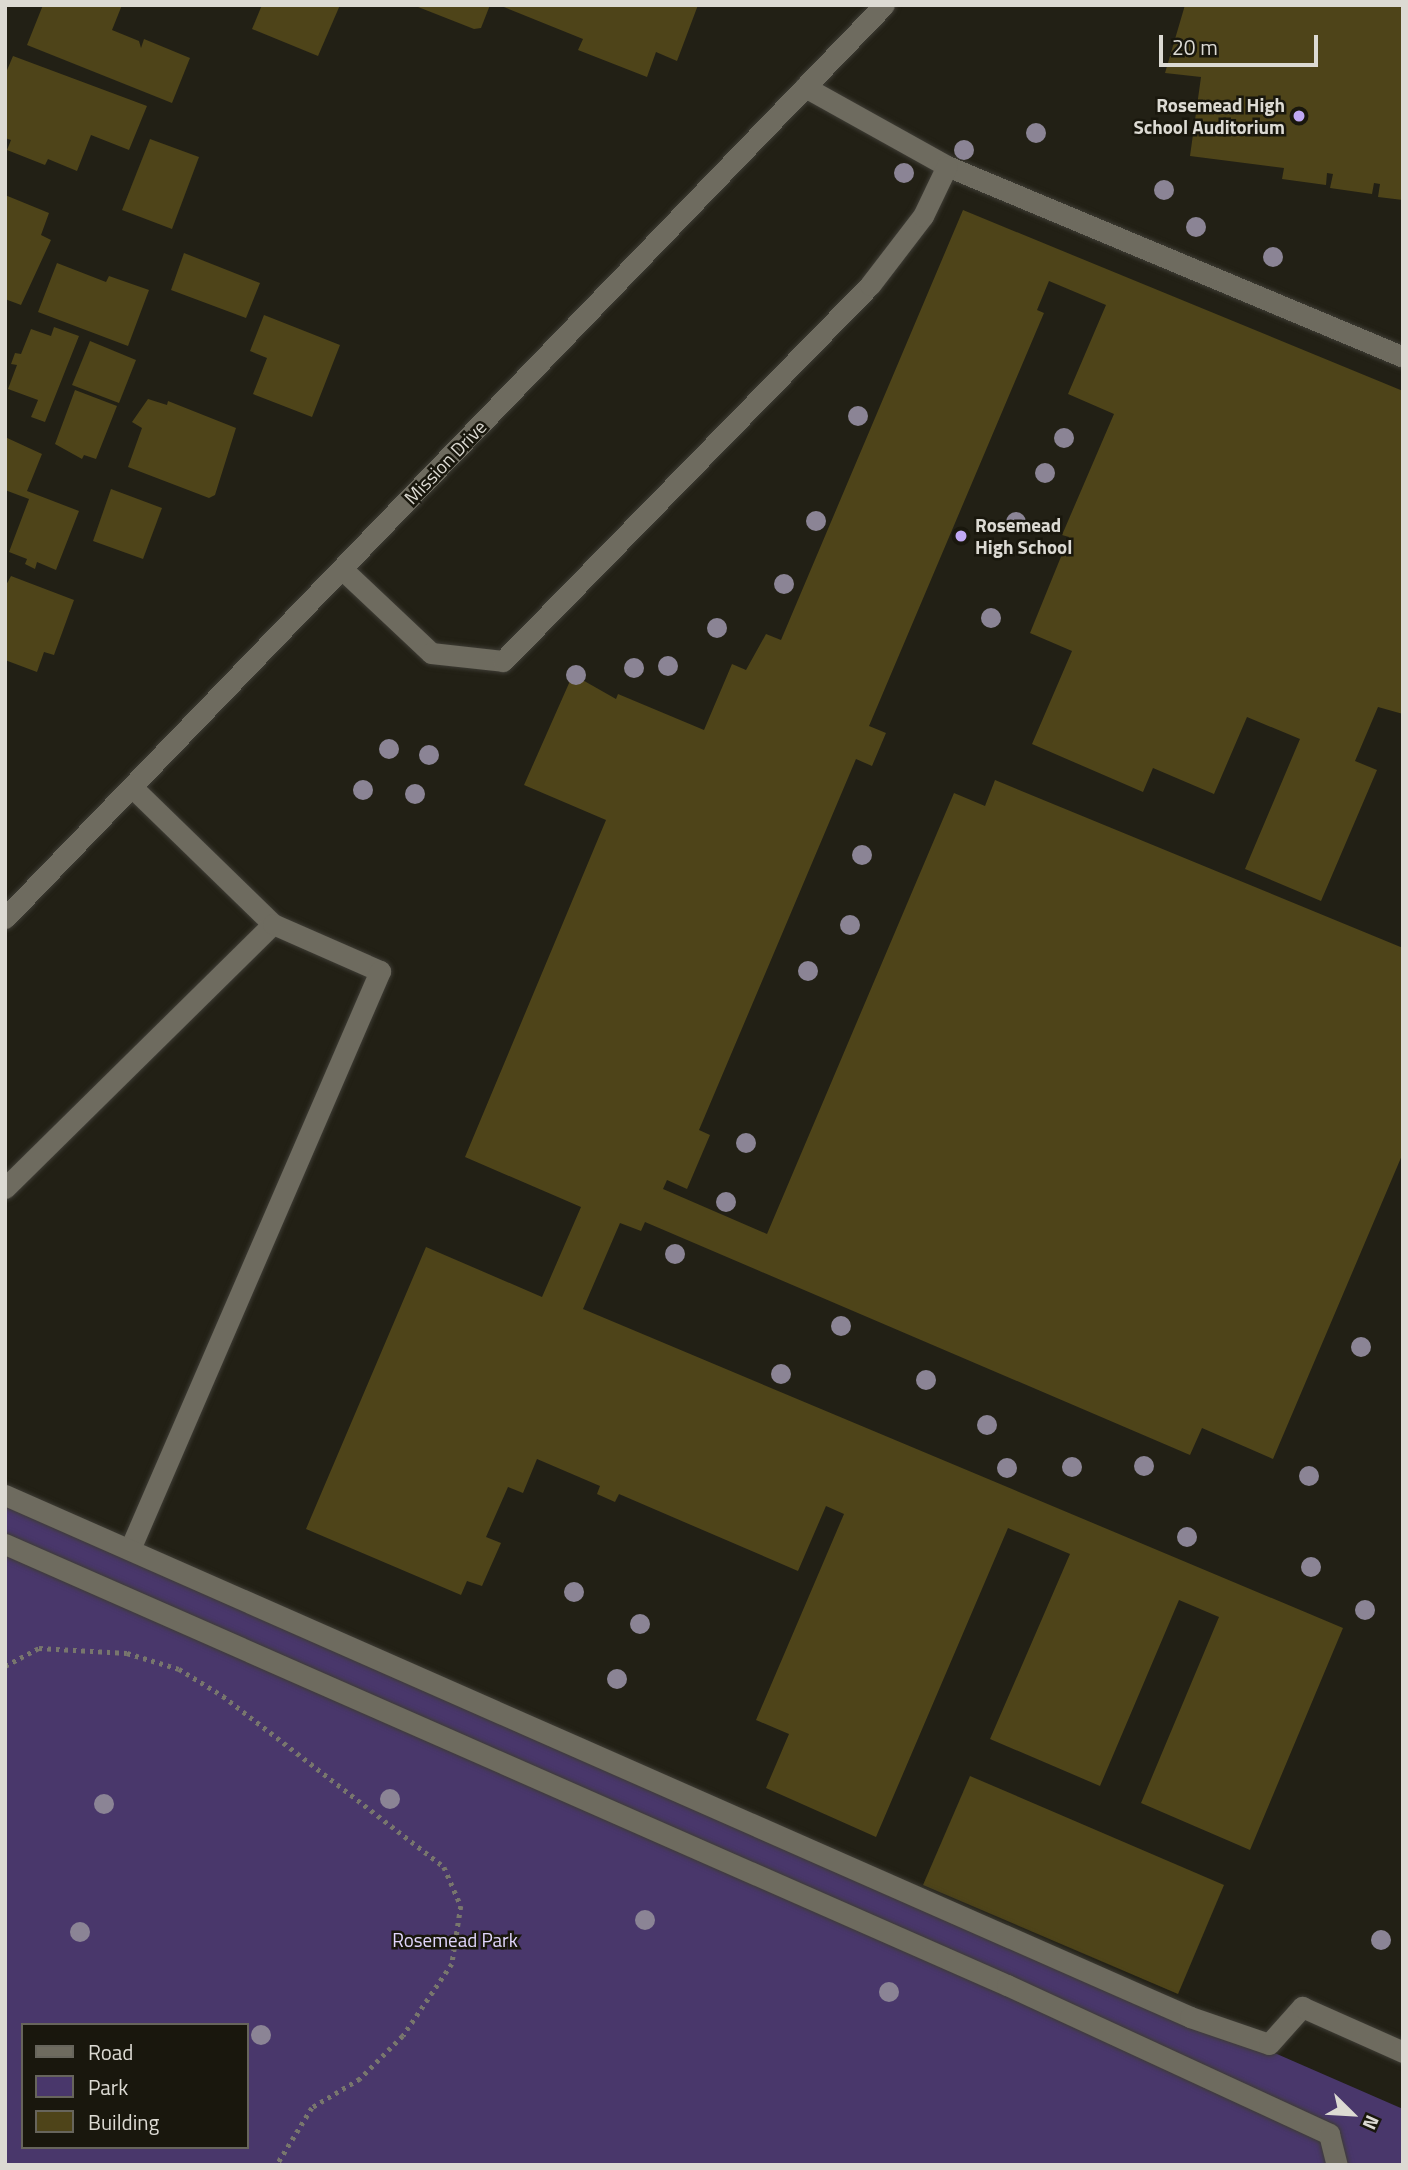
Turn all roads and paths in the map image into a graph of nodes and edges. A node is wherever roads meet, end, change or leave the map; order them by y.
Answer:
1 (884, 5) edge
2 (805, 87) junction
3 (947, 166) junction
4 (1403, 357) edge
5 (342, 569) junction
6 (132, 787) junction
7 (5, 918) edge
8 (273, 925) junction
9 (5, 1188) edge
10 (5, 1495) edge
11 (5, 1544) edge
12 (130, 1549) junction
13 (5, 1666) edge
14 (1403, 2052) edge
15 (277, 2165) edge
16 (1337, 2165) edge

1 - 2 main road, Mission Drive
2 - 3 main road
2 - 5 main road, Mission Drive
3 - 4 main road
3 - 5 main road
5 - 6 main road, Mission Drive
6 - 7 main road, Mission Drive
6 - 8 main road
8 - 9 main road
8 - 12 main road
10 - 12 main road
11 - 16 main road
12 - 14 main road
13 - 15 path

